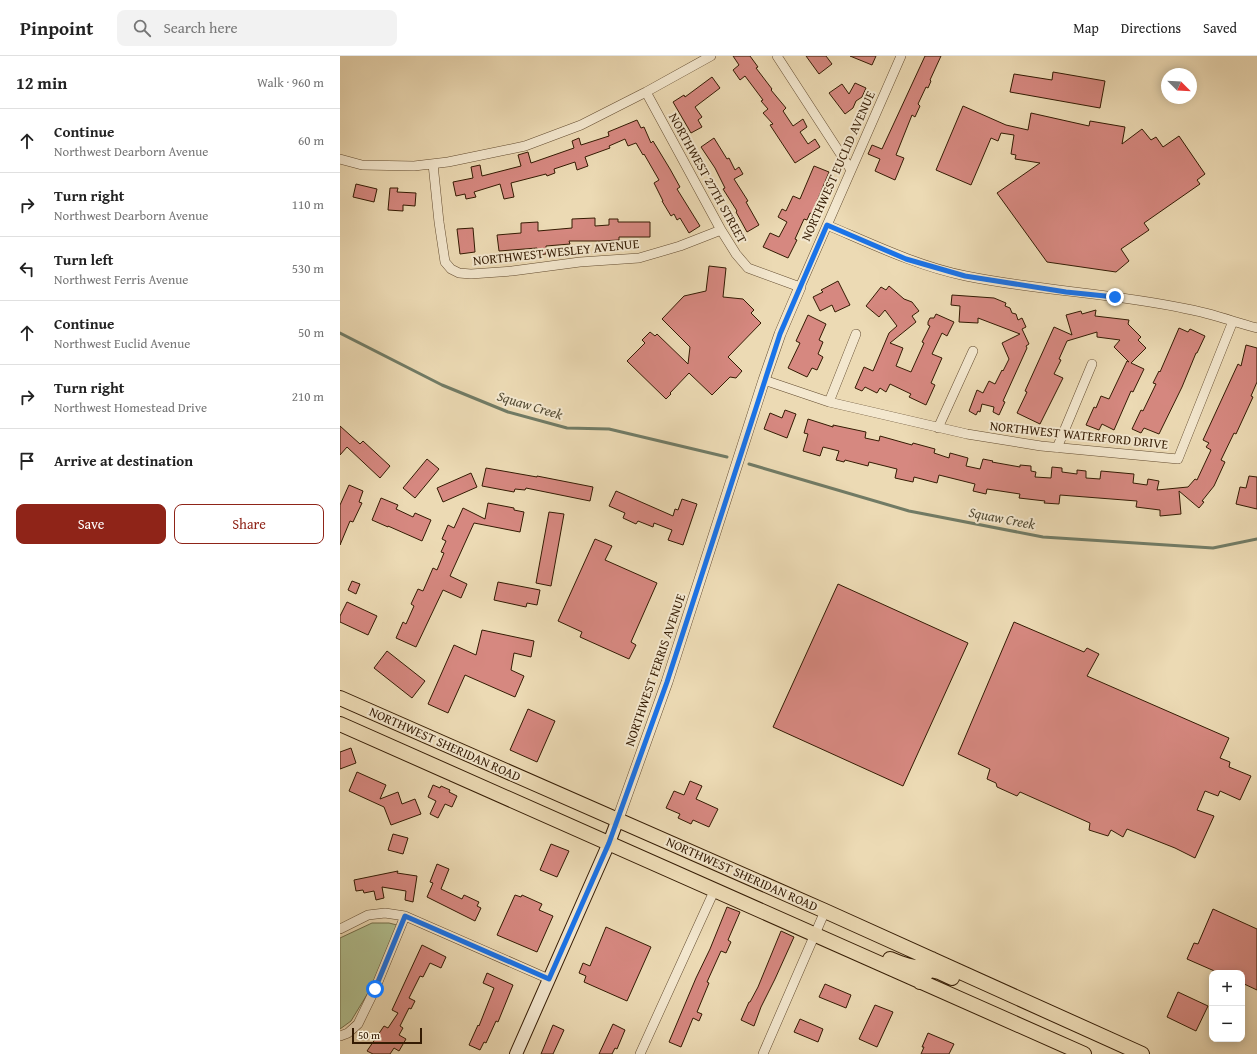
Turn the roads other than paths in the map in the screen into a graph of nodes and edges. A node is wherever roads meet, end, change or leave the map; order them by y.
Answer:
1 (711, 56) edge
2 (777, 56) edge
3 (901, 56) edge
4 (646, 92) junction
5 (340, 159) edge
6 (433, 164) junction
7 (851, 170) junction
8 (827, 225) junction
9 (720, 230) junction
10 (800, 287) junction
11 (1233, 322) junction
12 (1257, 328) edge
13 (856, 334) dead end
14 (973, 351) dead end
15 (1092, 364) dead end
16 (764, 380) junction
17 (829, 402) junction
18 (938, 428) junction
19 (1057, 448) junction
20 (340, 698) edge
21 (340, 724) edge
22 (618, 819) junction
23 (609, 843) junction
24 (715, 889) junction
25 (825, 911) junction
26 (405, 916) junction
27 (340, 929) edge
28 (814, 935) junction
29 (853, 952) junction
30 (932, 958) junction
31 (549, 979) junction
32 (920, 982) junction
33 (1044, 1010) junction
34 (340, 1036) edge
35 (516, 1054) edge
36 (640, 1054) edge
37 (762, 1054) edge
38 (1084, 1054) edge
39 (1142, 1054) edge

1 - 4 street
2 - 7 street
3 - 7 street, NORTHWEST EUCLID AVENUE
4 - 6 street
4 - 9 street, NORTHWEST 27TH STREET
5 - 6 street
6 - 9 street, NORTHWEST WESLEY AVENUE
7 - 8 street, NORTHWEST EUCLID AVENUE
8 - 10 street, NORTHWEST EUCLID AVENUE
8 - 11 street
9 - 10 street, NORTHWEST 27TH STREET
10 - 16 street, NORTHWEST FERRIS AVENUE
11 - 12 street
11 - 19 street, NORTHWEST WATERFORD DRIVE
13 - 17 street
14 - 18 street
15 - 19 street
16 - 17 street, NORTHWEST WATERFORD DRIVE
16 - 22 street, NORTHWEST FERRIS AVENUE
17 - 18 street, NORTHWEST WATERFORD DRIVE
18 - 19 street, NORTHWEST WATERFORD DRIVE
20 - 22 main road, NORTHWEST SHERIDAN ROAD
21 - 23 main road, NORTHWEST SHERIDAN ROAD
22 - 23 main road, NORTHWEST FERRIS AVENUE
22 - 25 main road, NORTHWEST SHERIDAN ROAD
23 - 24 main road, NORTHWEST SHERIDAN ROAD
23 - 31 main road, NORTHWEST FERRIS AVENUE
24 - 28 main road, NORTHWEST SHERIDAN ROAD
24 - 36 street
25 - 28 street
25 - 30 main road, NORTHWEST SHERIDAN ROAD
26 - 27 street
26 - 31 street
26 - 34 street
28 - 29 main road, NORTHWEST SHERIDAN ROAD
28 - 37 street
29 - 30 main road
29 - 32 main road, NORTHWEST SHERIDAN ROAD
30 - 33 main road, NORTHWEST SHERIDAN ROAD
31 - 35 main road, NORTHWEST FERRIS AVENUE
32 - 33 main road
32 - 38 main road, NORTHWEST SHERIDAN ROAD
33 - 39 main road, NORTHWEST SHERIDAN ROAD

